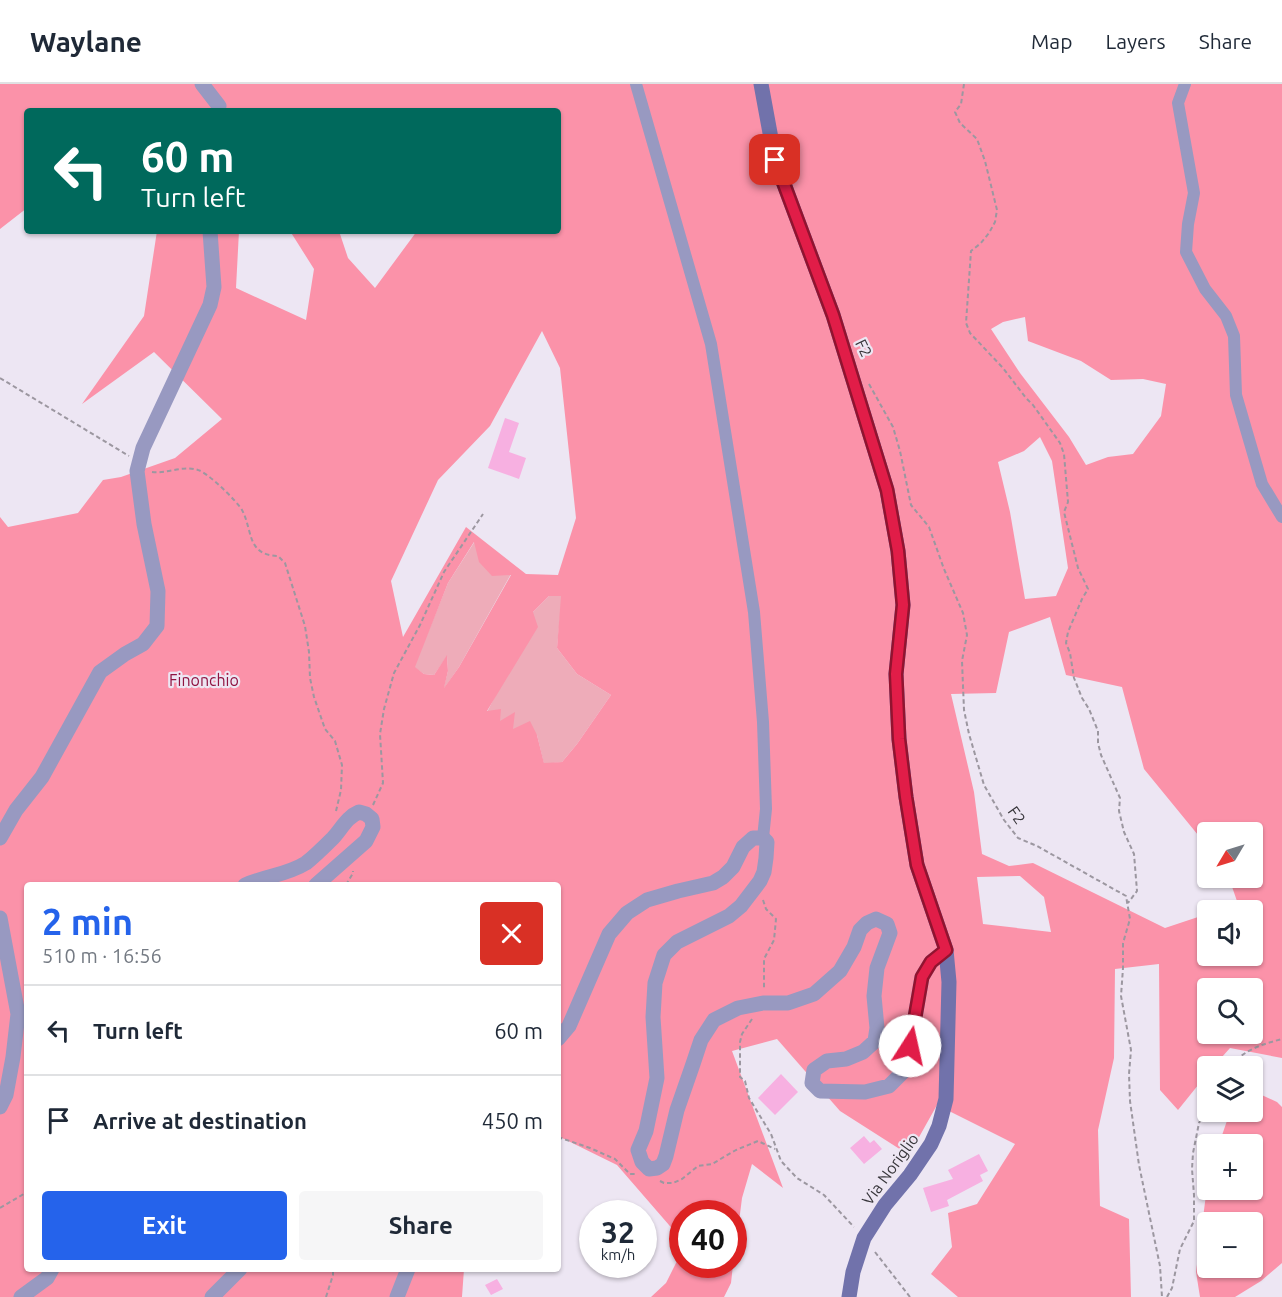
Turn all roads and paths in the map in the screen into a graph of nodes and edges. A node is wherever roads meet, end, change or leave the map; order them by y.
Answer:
1 (202, 84) edge
2 (636, 84) edge
3 (761, 84) edge
4 (964, 84) edge
5 (1185, 84) edge
6 (219, 108) edge
7 (210, 234) edge
8 (0, 378) edge
9 (868, 382) dead end
10 (137, 471) junction
11 (483, 514) dead end
12 (1282, 517) edge
13 (366, 814) junction
14 (334, 837) junction
15 (0, 838) edge
16 (763, 838) junction
17 (760, 881) junction
18 (250, 882) edge
19 (319, 882) edge
20 (1128, 908) junction
21 (0, 918) edge
22 (946, 950) junction
23 (763, 1003) junction
24 (561, 1035) edge
25 (1282, 1039) edge
26 (1243, 1056) edge
27 (0, 1107) edge
28 (1200, 1122) edge
29 (24, 1194) edge
30 (0, 1208) edge
31 (864, 1238) junction
32 (50, 1272) edge
33 (237, 1272) edge
34 (333, 1272) edge
35 (407, 1272) edge
36 (21, 1297) edge
37 (212, 1297) edge
38 (326, 1297) edge
39 (397, 1297) edge
40 (849, 1297) edge
41 (910, 1297) edge
42 (1162, 1297) edge
43 (1167, 1297) edge

1 - 6 street
2 - 16 street
3 - 22 main road, Via Noriglio
4 - 20 path
5 - 12 street
7 - 10 street
8 - 10 path
9 - 20 path, F2 / F2
10 - 14 path
10 - 15 street
11 - 13 path
13 - 14 street
13 - 19 street
14 - 18 street
16 - 17 street
16 - 24 street
17 - 23 path
17 - 23 street
20 - 42 path
21 - 27 street
22 - 23 street
22 - 31 main road, Via Noriglio
23 - 31 path
25 - 26 path
28 - 43 path
29 - 30 path
31 - 40 main road, Via Noriglio
31 - 41 path
32 - 36 street
33 - 37 street
34 - 38 path
35 - 39 street

